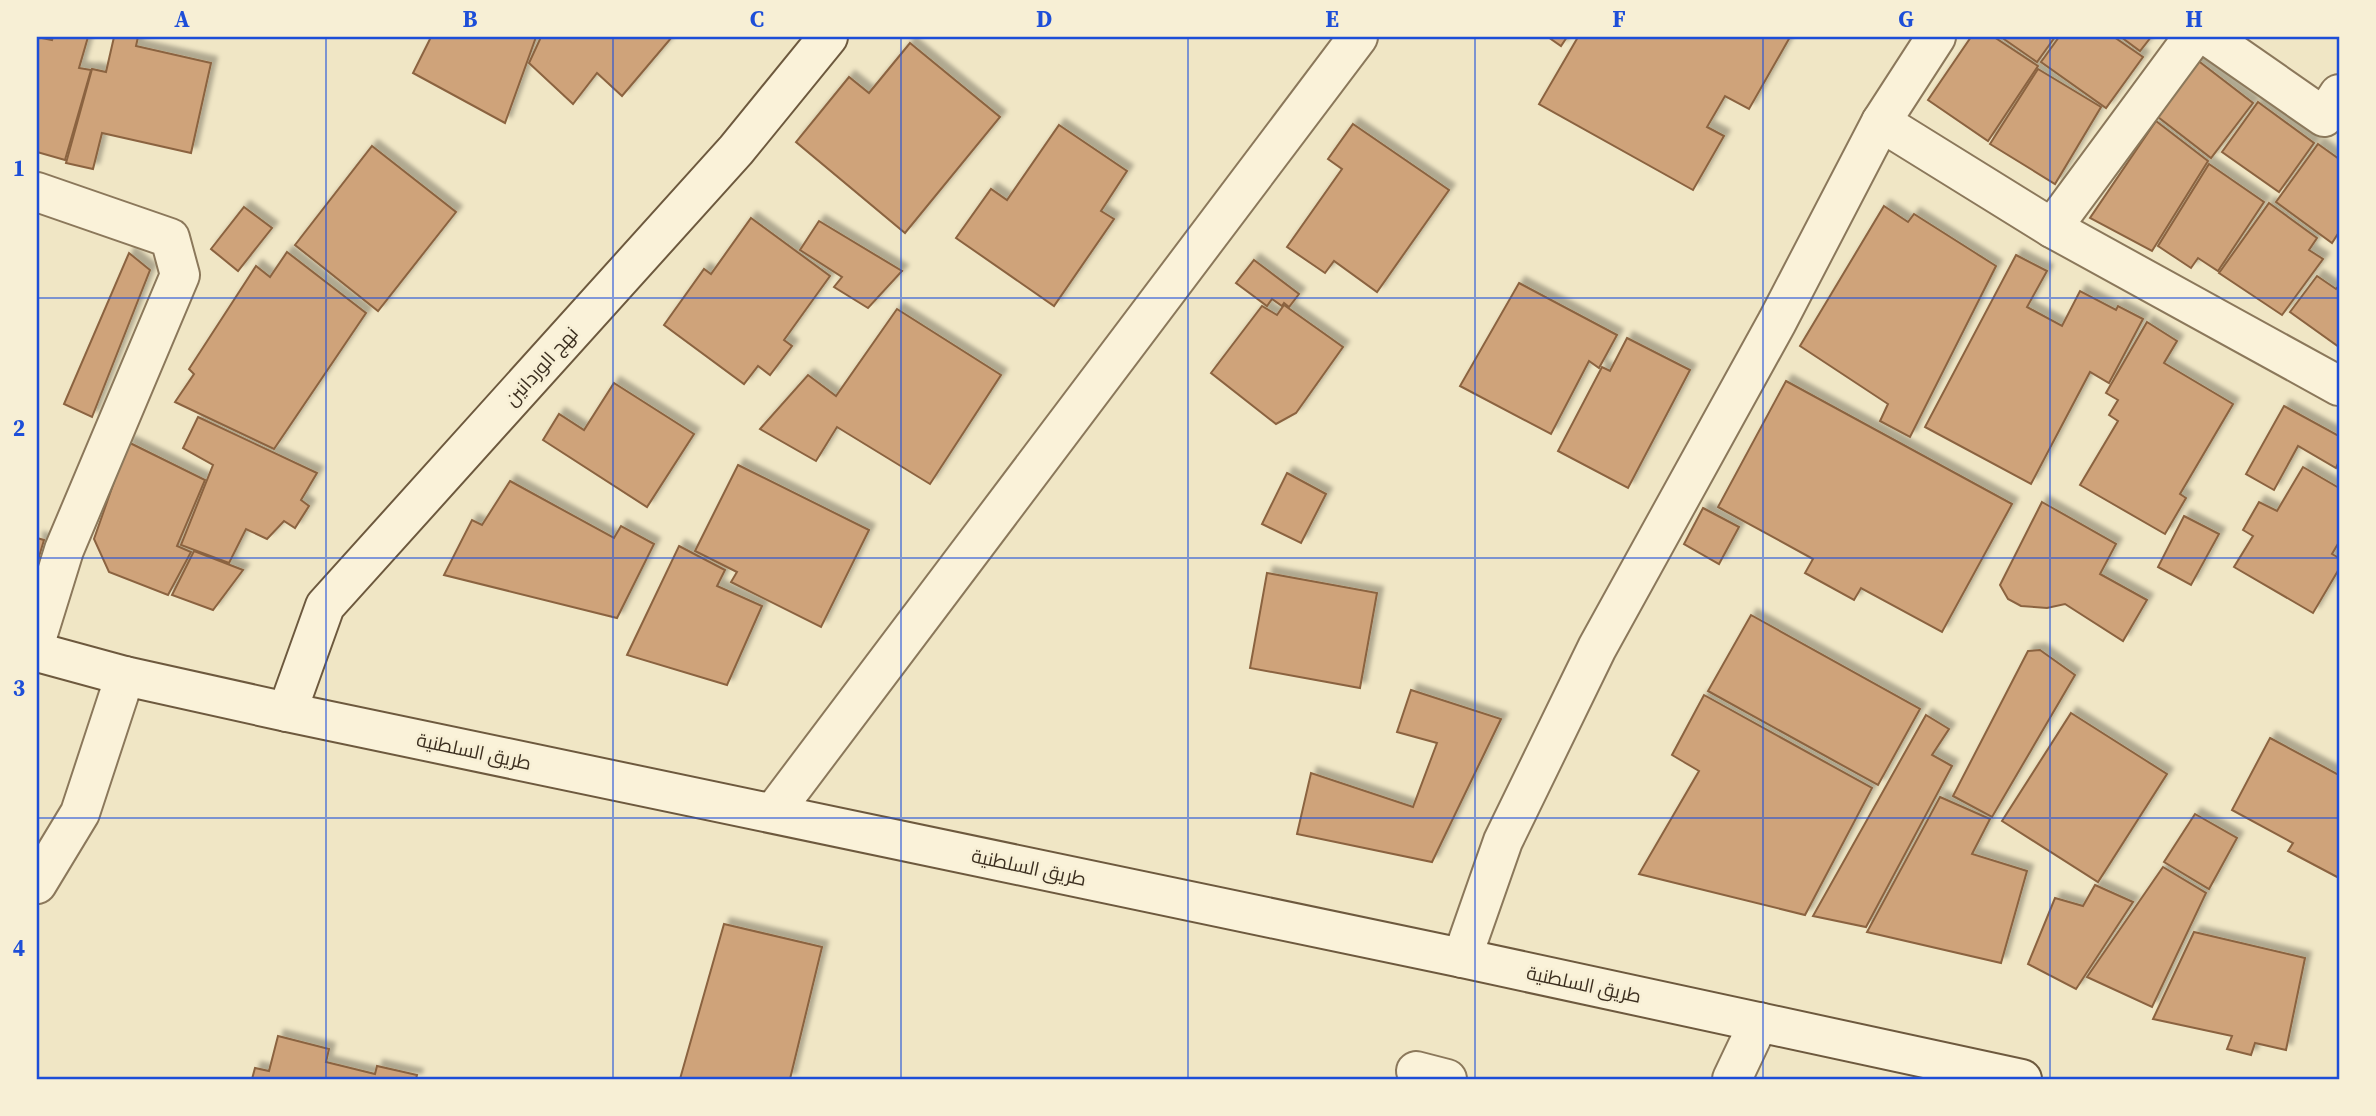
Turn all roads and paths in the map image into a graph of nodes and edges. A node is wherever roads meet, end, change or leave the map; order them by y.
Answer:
1 (828, 37) edge
2 (1358, 37) edge
3 (1936, 37) edge
4 (2193, 37) edge
5 (2209, 37) edge
6 (2334, 113) edge
7 (1881, 122) junction
8 (37, 192) edge
9 (2052, 228) junction
10 (2339, 386) edge
11 (37, 636) edge
12 (37, 652) edge
13 (125, 676) junction
14 (288, 712) junction
15 (773, 813) junction
16 (37, 884) edge
17 (1462, 958) junction
18 (1759, 1022) junction
19 (1732, 1079) edge
20 (2022, 1079) edge

1 - 14 street, نهج الوردانين
2 - 15 street
3 - 7 street
4 - 9 street
5 - 6 street
7 - 9 street
7 - 17 street
8 - 11 street
9 - 10 street
12 - 13 street, طريق السلطنية
13 - 14 street, طريق السلطنية
13 - 16 street
14 - 15 street, طريق السلطنية
15 - 17 street, طريق السلطنية
17 - 18 street, طريق السلطنية
18 - 19 street
18 - 20 street, طريق السلطنية

